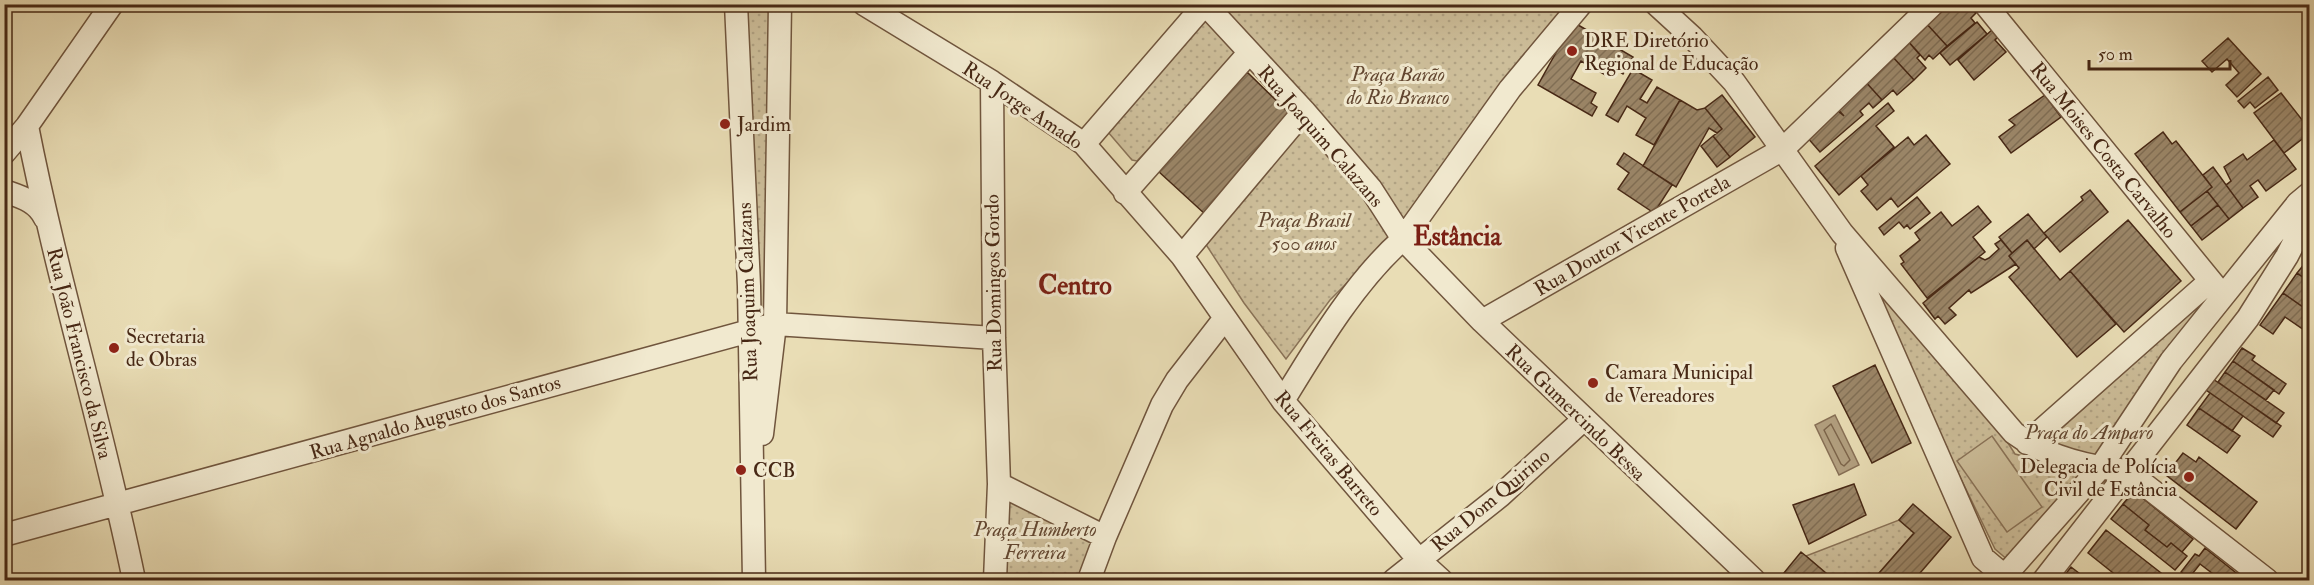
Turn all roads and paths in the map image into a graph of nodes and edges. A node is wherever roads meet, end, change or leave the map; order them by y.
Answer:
1 (112, 4) edge
2 (736, 4) edge
3 (780, 4) edge
4 (1205, 4) edge
5 (1581, 4) edge
6 (1656, 4) edge
7 (1933, 4) edge
8 (1985, 4) edge
9 (872, 6) edge
10 (1249, 53) junction
11 (992, 82) junction
12 (1304, 111) junction
13 (27, 126) junction
14 (1084, 144) junction
15 (1783, 149) junction
16 (4, 153) edge
17 (4, 191) edge
18 (1125, 193) junction
19 (2310, 193) edge
20 (2310, 211) edge
21 (45, 220) junction
22 (1842, 233) junction
23 (1403, 239) junction
24 (1182, 256) junction
25 (2217, 288) junction
26 (1225, 318) junction
27 (1482, 321) junction
28 (775, 324) junction
29 (750, 330) junction
30 (994, 338) junction
31 (1283, 401) junction
32 (1584, 419) junction
33 (2027, 442) junction
34 (2100, 468) junction
35 (2127, 471) junction
36 (999, 484) junction
37 (753, 489) junction
38 (119, 505) junction
39 (7, 530) edge
40 (1105, 537) junction
41 (1419, 560) junction
42 (2004, 579) edge
43 (134, 580) edge
44 (754, 580) edge
45 (995, 580) edge
46 (1089, 580) edge
47 (1394, 580) edge
48 (1442, 580) edge
49 (1754, 580) edge
50 (2044, 580) edge
51 (2267, 580) edge

1 - 13 street
2 - 29 street, Rua Joaquim Calazans
3 - 28 street
4 - 10 street, Rua Joaquim Calazans
4 - 14 street
5 - 23 street
6 - 15 street
7 - 15 street, Rua Doutor Vicente Portela
8 - 25 street, Rua Moises Costa Carvalho
9 - 11 street, Rua Jorge Amado
10 - 12 street, Rua Joaquim Calazans
10 - 18 street
11 - 14 street, Rua Jorge Amado
11 - 30 street, Rua Domingos Gordo
12 - 23 street, Rua Joaquim Calazans
12 - 24 street
13 - 16 street
13 - 21 street, Rua João Francisco da Silva
14 - 18 street, Rua Jorge Amado
15 - 22 street
15 - 27 street, Rua Doutor Vicente Portela
17 - 21 street
18 - 24 street, Rua Jorge Amado
19 - 25 street
20 - 35 street
21 - 38 street, Rua João Francisco da Silva
22 - 33 street
22 - 42 street
23 - 27 street, Rua Gumercindo Bessa
23 - 31 street
24 - 26 street, Rua Jorge Amado
25 - 33 street
25 - 34 street
26 - 31 street, Rua Freitas Barreto
26 - 40 street
27 - 32 street, Rua Gumercindo Bessa
28 - 29 street, Rua Agnaldo Augusto dos Santos
28 - 30 street, Rua Agnaldo Augusto dos Santos
28 - 37 street
29 - 37 street, Rua Joaquim Calazans
29 - 38 street, Rua Agnaldo Augusto dos Santos
30 - 36 street, Rua Domingos Gordo
31 - 41 street, Rua Freitas Barreto
32 - 41 street, Rua Dom Quirino
32 - 49 street, Rua Gumercindo Bessa
33 - 34 street
34 - 35 street
34 - 42 street
35 - 50 street
35 - 51 street
36 - 40 street
36 - 45 street
37 - 44 street, Rua Joaquim Calazans
38 - 39 street, Rua Agnaldo Augusto dos Santos
38 - 43 street, Rua João Francisco da Silva
40 - 46 street
41 - 47 street, Rua Dom Quirino
41 - 48 street, Rua Freitas Barreto

